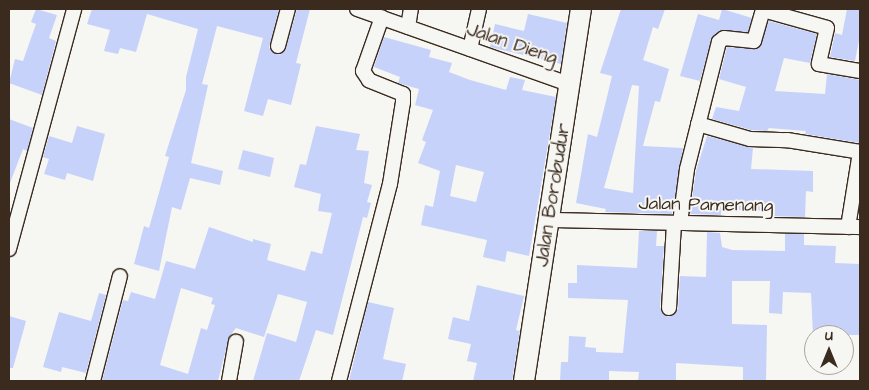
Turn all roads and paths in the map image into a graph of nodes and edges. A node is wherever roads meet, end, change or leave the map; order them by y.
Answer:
1 (74, 9) edge
2 (288, 9) edge
3 (357, 9) edge
4 (411, 9) edge
5 (479, 9) edge
6 (581, 9) edge
7 (763, 9) edge
8 (382, 17) junction
9 (408, 27) junction
10 (278, 46) dead end
11 (470, 49) junction
12 (860, 71) edge
13 (569, 84) junction
14 (698, 124) junction
15 (860, 152) edge
16 (550, 220) junction
17 (677, 224) junction
18 (854, 227) edge
19 (9, 249) edge
20 (120, 276) dead end
21 (670, 308) dead end
22 (236, 342) dead end
23 (93, 381) edge
24 (229, 381) edge
25 (339, 381) edge
26 (524, 381) edge

1 - 19 street
2 - 10 street
3 - 8 street, Jalan Dieng
4 - 9 street
5 - 11 street
6 - 13 street, Jalan Borobudur
7 - 12 street
7 - 14 street
8 - 9 street, Jalan Dieng
8 - 25 street
9 - 11 street, Jalan Dieng
11 - 13 street, Jalan Dieng
13 - 16 street, Jalan Borobudur
14 - 15 street
14 - 17 street
15 - 18 street
16 - 17 street, Jalan Pamenang
16 - 26 street, Jalan Borobudur
17 - 18 street, Jalan Pamenang
17 - 21 street
20 - 23 street
22 - 24 street

